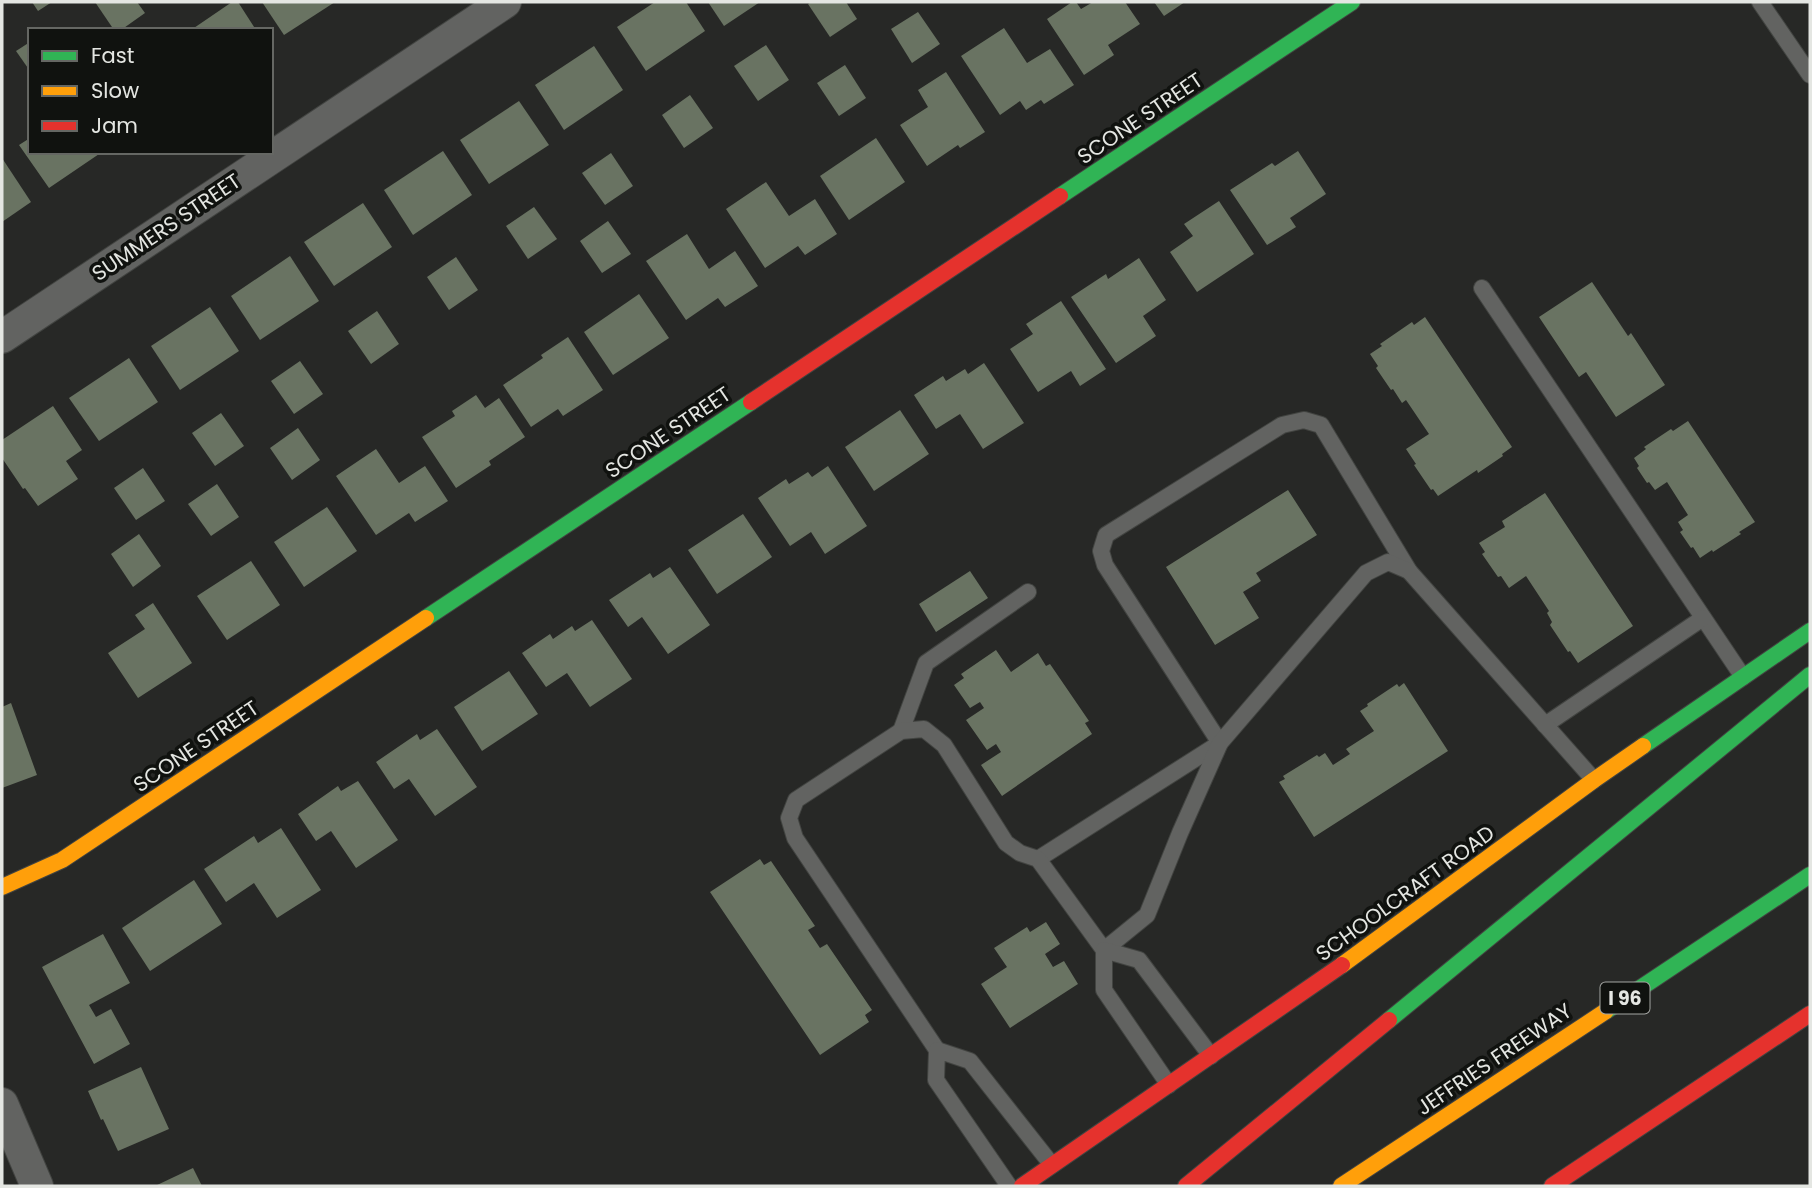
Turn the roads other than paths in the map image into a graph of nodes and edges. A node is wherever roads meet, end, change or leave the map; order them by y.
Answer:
1 (505, 2) edge
2 (1352, 2) edge
3 (1760, 2) edge
4 (1810, 75) edge
5 (1482, 288) dead end
6 (2, 337) edge
7 (1409, 571) junction
8 (1028, 592) dead end
9 (1703, 618) junction
10 (1810, 631) edge
11 (1810, 675) edge
12 (1743, 677) junction
13 (1545, 725) junction
14 (901, 731) junction
15 (1220, 743) junction
16 (1594, 780) junction
17 (1038, 859) junction
18 (1810, 875) edge
19 (2, 887) edge
20 (1104, 950) junction
21 (1810, 1014) edge
22 (937, 1050) junction
23 (1211, 1056) junction
24 (1169, 1085) junction
25 (2, 1104) edge
26 (1052, 1165) junction
27 (37, 1186) edge
28 (1009, 1186) edge
29 (1022, 1186) edge
30 (1186, 1186) edge
31 (1341, 1186) edge
32 (1552, 1186) edge

1 - 6 street, SUMMERS STREET
2 - 19 main road, SCONE STREET
3 - 4 lane
5 - 9 lane
7 - 13 lane
7 - 15 lane
7 - 15 lane
8 - 14 lane
9 - 12 lane
9 - 13 lane
10 - 12 main road, SCHOOLCRAFT ROAD
11 - 30 main road
12 - 16 main road, SCHOOLCRAFT ROAD
13 - 16 lane
14 - 17 lane
14 - 22 lane
15 - 17 lane
15 - 20 lane
16 - 23 main road, SCHOOLCRAFT ROAD
17 - 20 lane
18 - 31 main road, JEFFRIES FREEWAY / I 96
20 - 23 lane
20 - 24 lane
21 - 32 main road
22 - 26 lane
22 - 28 lane
23 - 24 main road, SCHOOLCRAFT ROAD
24 - 26 main road, SCHOOLCRAFT ROAD
25 - 27 street
26 - 29 main road, SCHOOLCRAFT ROAD

